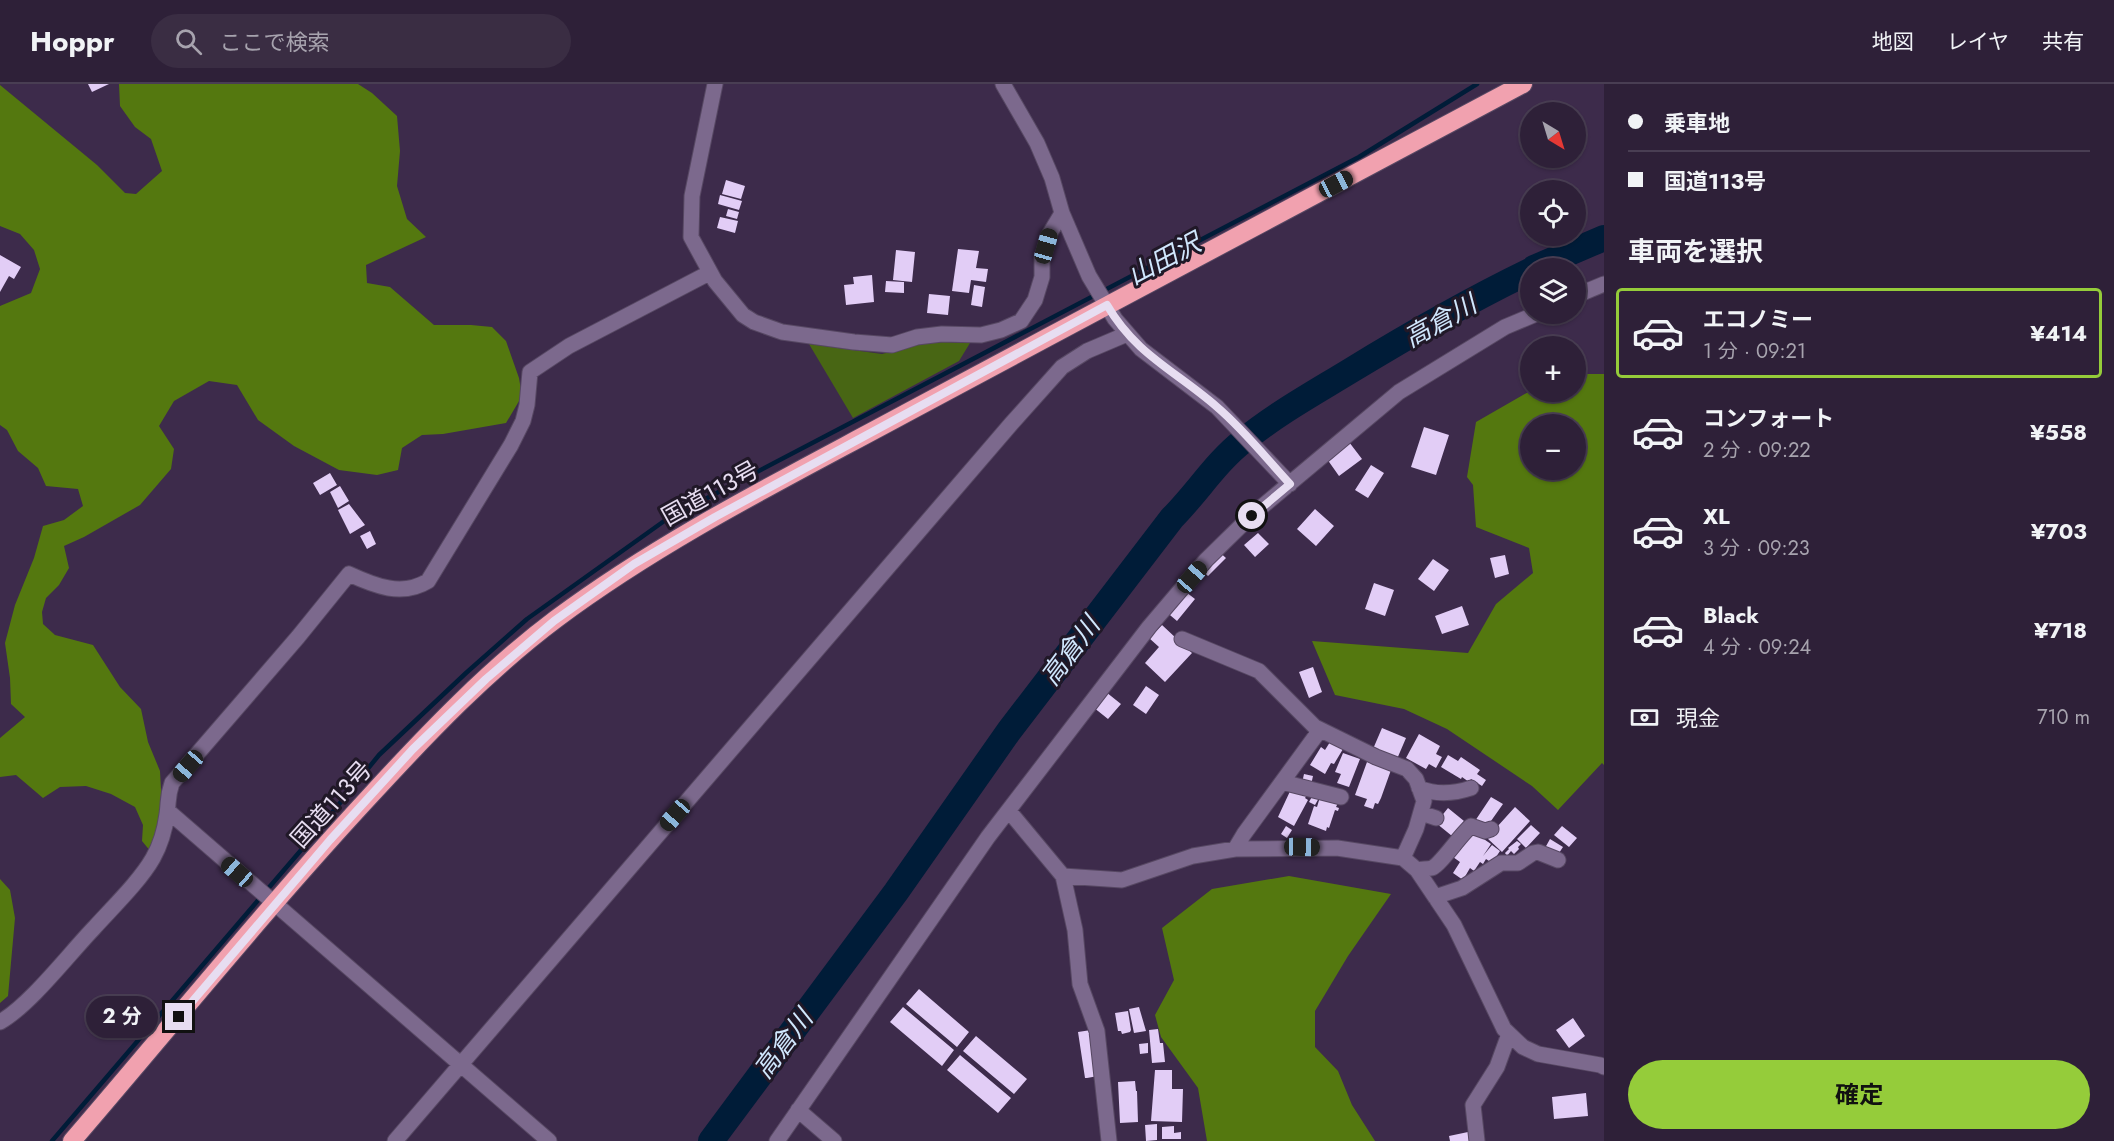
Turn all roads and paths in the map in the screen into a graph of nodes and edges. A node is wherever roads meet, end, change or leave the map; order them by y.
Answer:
1 (715, 84) edge
2 (1003, 84) edge
3 (1523, 84) edge
4 (1062, 213) junction
5 (709, 273) junction
6 (1604, 284) edge
7 (1586, 291) edge
8 (1107, 305) junction
9 (1520, 321) edge
10 (1126, 334) junction
11 (1290, 484) junction
12 (1182, 639) dead end
13 (1320, 730) junction
14 (1282, 782) junction
15 (1419, 788) junction
16 (1471, 788) dead end
17 (1341, 797) dead end
18 (168, 811) junction
19 (1009, 811) junction
20 (1421, 813) junction
21 (1436, 818) dead end
22 (1491, 830) dead end
23 (1235, 849) junction
24 (1403, 858) junction
25 (1558, 860) dead end
26 (1417, 870) junction
27 (1064, 876) junction
28 (1435, 897) junction
29 (274, 904) junction
30 (0, 1022) edge
31 (1509, 1034) junction
32 (462, 1064) junction
33 (1604, 1067) edge
34 (798, 1110) junction
35 (72, 1141) edge
36 (395, 1141) edge
37 (549, 1141) edge
38 (777, 1141) edge
39 (834, 1141) edge
40 (1109, 1141) edge
41 (1477, 1141) edge

1 - 5 street
2 - 4 street
3 - 8 highway, 国道113号
4 - 5 street
4 - 8 street
5 - 18 street
6 - 7 street
8 - 10 street
8 - 29 highway, 国道113号
9 - 11 street
10 - 11 street
10 - 32 street
11 - 19 street
12 - 13 street
13 - 14 street
13 - 15 street
14 - 17 street
14 - 23 street
15 - 16 street
15 - 20 street
18 - 29 street
18 - 30 street
19 - 27 street
19 - 34 street
20 - 21 street
20 - 24 street
22 - 26 street
23 - 24 street
23 - 27 street
24 - 26 street
25 - 28 street
26 - 28 street
27 - 40 street
28 - 31 street
29 - 32 street
29 - 35 highway, 国道113号
31 - 33 street
31 - 41 street
32 - 36 street
32 - 37 street
34 - 38 street
34 - 39 street

